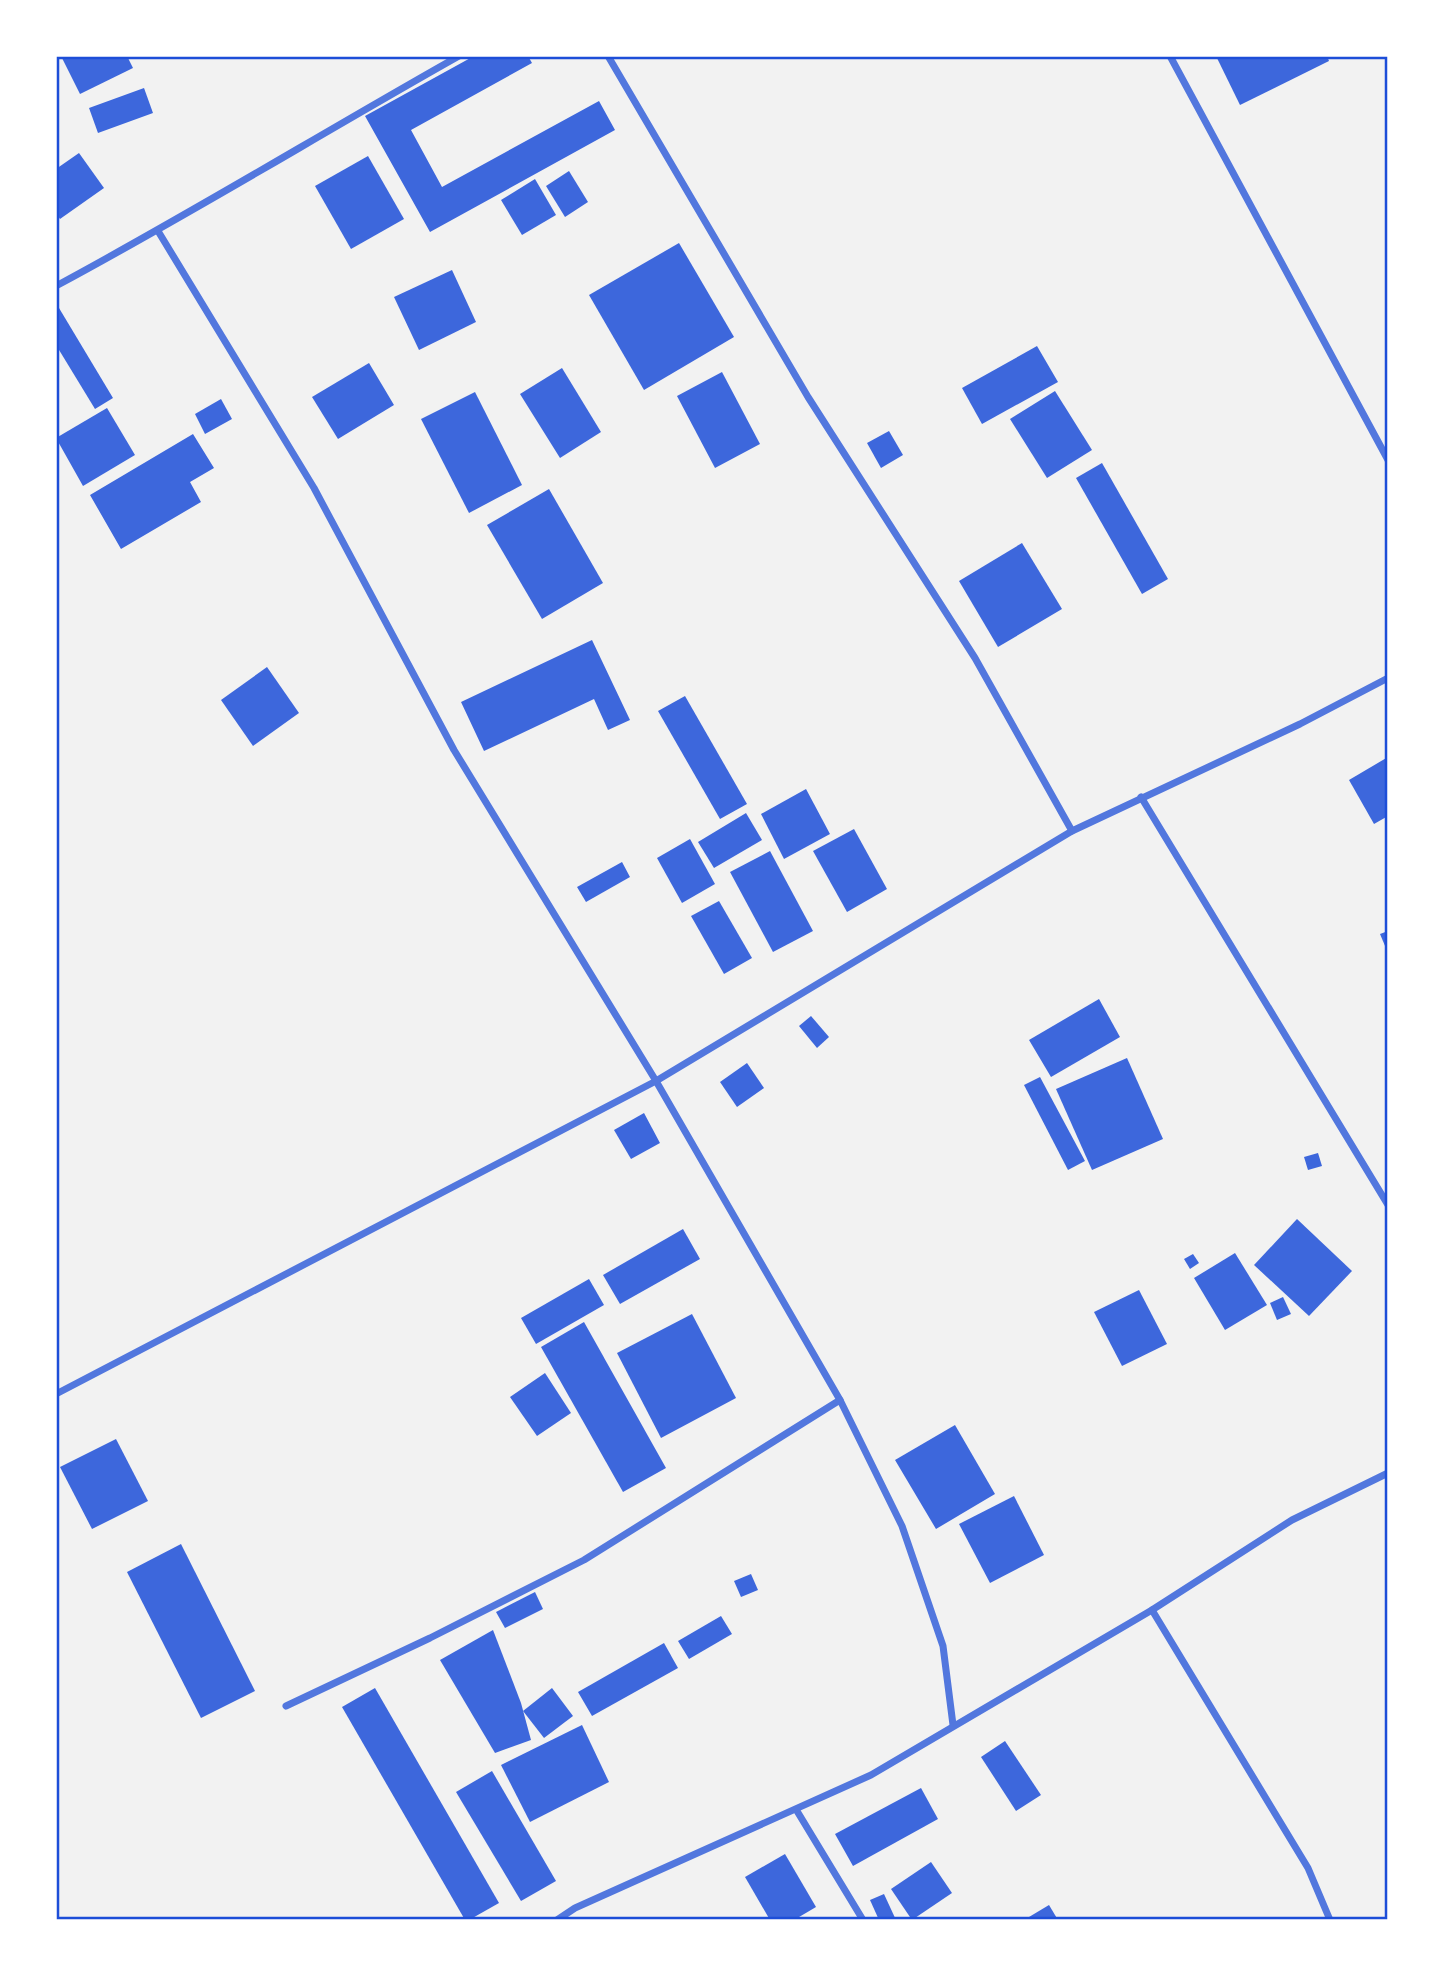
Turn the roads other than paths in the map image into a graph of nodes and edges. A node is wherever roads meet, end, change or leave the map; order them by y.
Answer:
1 (459, 56) edge
2 (608, 56) edge
3 (1170, 56) edge
4 (158, 231) junction
5 (56, 286) edge
6 (1388, 460) edge
7 (1388, 678) edge
8 (1141, 797) junction
9 (1072, 831) junction
10 (656, 1081) junction
11 (1388, 1205) edge
12 (56, 1394) edge
13 (839, 1400) junction
14 (1388, 1473) edge
15 (1152, 1610) junction
16 (286, 1706) dead end
17 (953, 1725) junction
18 (797, 1811) junction
19 (557, 1920) edge
20 (863, 1920) edge
21 (1330, 1920) edge

1 - 4 street
2 - 9 street
3 - 6 street
4 - 5 street
4 - 10 street
7 - 8 street
8 - 9 street
8 - 11 street
9 - 10 street
10 - 12 street
10 - 13 street
13 - 16 street
13 - 17 street
14 - 15 street
15 - 17 street
15 - 21 street
17 - 18 street
18 - 19 street
18 - 20 street

